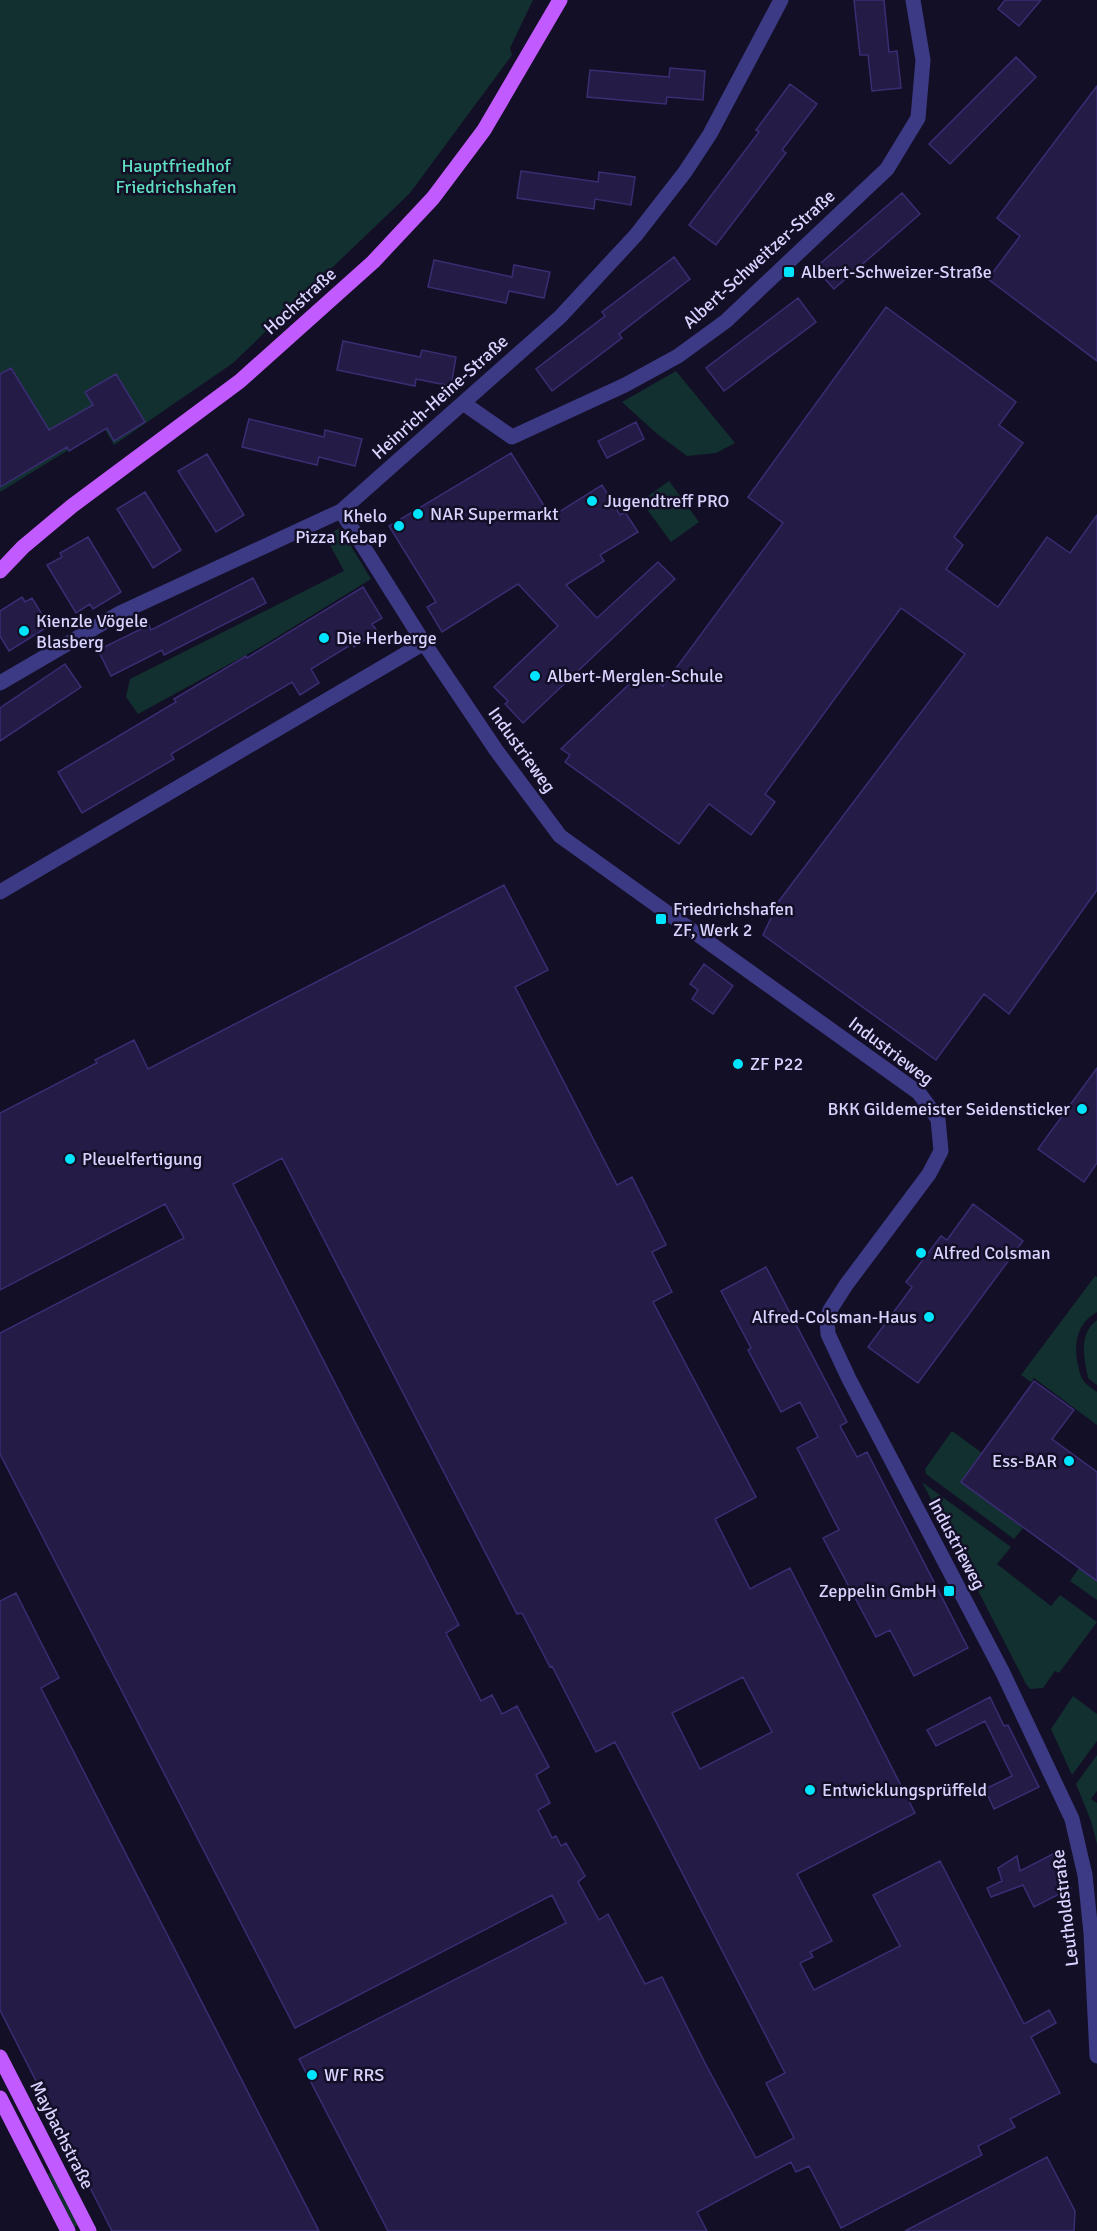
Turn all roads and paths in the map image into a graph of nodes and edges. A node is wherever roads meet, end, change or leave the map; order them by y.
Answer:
1 (560, 0) edge
2 (781, 0) edge
3 (913, 0) edge
4 (462, 403) junction
5 (341, 511) junction
6 (0, 571) edge
7 (424, 643) junction
8 (0, 682) edge
9 (0, 892) edge
10 (1030, 1729) joint
11 (1097, 2056) edge
12 (0, 2057) edge
13 (15, 2087) junction
14 (0, 2097) edge
15 (68, 2231) edge
16 (89, 2231) edge

1 - 6 main road, Hochstraße
2 - 4 street, Heinrich-Heine-Straße
3 - 4 street, Albert-Schweitzer-Straße
4 - 5 street, Heinrich-Heine-Straße
5 - 7 street, Industrieweg
5 - 8 street, Heinrich-Heine-Straße
7 - 9 street
7 - 10 street, Industrieweg
10 - 11 street, Leutholdstraße
12 - 13 main road, Maybachstraße
13 - 14 street
13 - 16 main road, Maybachstraße
14 - 15 main road

